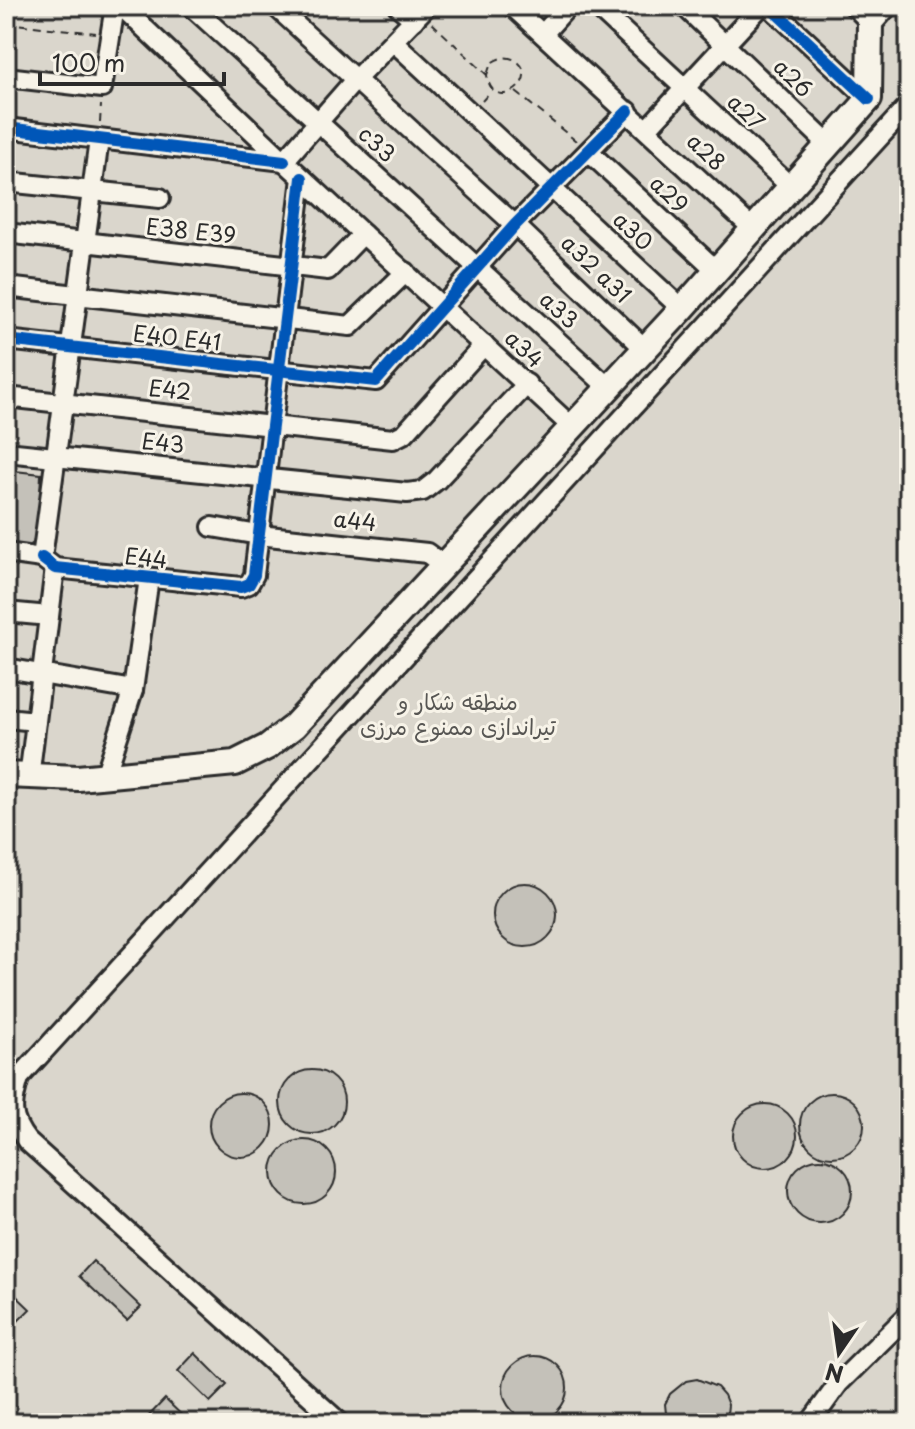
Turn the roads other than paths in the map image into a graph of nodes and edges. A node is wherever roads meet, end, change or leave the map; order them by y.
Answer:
1 (115, 6) edge
2 (121, 6) edge
3 (191, 6) edge
4 (275, 6) edge
5 (398, 6) edge
6 (512, 6) edge
7 (568, 6) edge
8 (596, 6) edge
9 (684, 6) edge
10 (761, 6) edge
11 (769, 6) edge
12 (869, 11) edge
13 (421, 13) edge
14 (543, 34) junction
15 (394, 42) junction
16 (725, 46) junction
17 (6, 77) edge
18 (355, 80) junction
19 (686, 89) junction
20 (869, 99) junction
21 (909, 105) edge
22 (628, 111) junction
23 (317, 122) junction
24 (6, 128) edge
25 (647, 129) junction
26 (99, 140) junction
27 (828, 144) junction
28 (589, 152) junction
29 (284, 161) junction
30 (302, 178) junction
31 (6, 182) edge
32 (791, 187) junction
33 (551, 189) junction
34 (92, 191) junction
35 (160, 198) dead end
36 (515, 225) junction
37 (752, 228) junction
38 (6, 233) edge
39 (363, 234) junction
40 (85, 243) junction
41 (291, 266) junction
42 (478, 269) junction
43 (716, 270) junction
44 (406, 272) junction
45 (6, 287) edge
46 (78, 295) junction
47 (444, 306) junction
48 (682, 309) junction
49 (285, 319) junction
50 (6, 340) edge
51 (484, 345) junction
52 (71, 346) junction
53 (644, 348) junction
54 (279, 370) junction
55 (527, 384) junction
56 (608, 387) junction
57 (6, 397) edge
58 (63, 403) junction
59 (272, 426) junction
60 (571, 426) junction
61 (6, 452) edge
62 (56, 457) junction
63 (266, 477) junction
64 (212, 527) dead end
65 (259, 535) junction
66 (6, 553) edge
67 (48, 563) junction
68 (443, 565) junction
69 (149, 578) junction
70 (6, 612) edge
71 (49, 616) junction
72 (6, 668) edge
73 (42, 672) junction
74 (133, 690) junction
75 (6, 718) edge
76 (36, 721) junction
77 (105, 776) junction
78 (17, 777) edge
79 (909, 1314) edge
80 (340, 1423) edge
81 (810, 1423) edge

1 - 17 street
2 - 29 street, a34
3 - 23 street, c33
4 - 18 street, a32 a31
5 - 13 street
6 - 14 street, a28
7 - 14 street
8 - 19 street, a27
9 - 16 street, a26
10 - 16 street
11 - 20 street
12 - 20 main road
13 - 15 street
14 - 22 street, a28
15 - 18 street
15 - 33 street, a30
16 - 19 street
16 - 27 street, a26
18 - 23 street
18 - 36 street, a32 a31
19 - 25 street
19 - 32 street, a27
20 - 27 main road
21 - 80 street
22 - 25 street, a28
22 - 28 street
23 - 29 street
23 - 42 street, c33
24 - 26 street
25 - 37 street, a28
26 - 29 street
26 - 34 street
27 - 32 main road
28 - 33 street
28 - 43 street, a29
29 - 30 street, a34
30 - 39 street, a34
30 - 41 street
31 - 34 street
32 - 37 main road
33 - 36 street
33 - 48 street, a30
34 - 35 street
34 - 40 street
36 - 42 street
36 - 53 street, a32 a31
37 - 43 main road
38 - 40 street, E38 E39
39 - 41 street, E38 E39
39 - 44 street, a34
40 - 41 street, E38 E39
40 - 46 street
41 - 49 street
42 - 47 street
42 - 56 street, a33
43 - 48 main road
44 - 47 street, a34
44 - 49 street
45 - 46 street
46 - 49 street
46 - 52 street
47 - 51 street, a34
47 - 54 street, E40 E41
48 - 53 main road
49 - 54 street
50 - 52 street, E40 E41
51 - 55 street, a34
51 - 59 street, E42
52 - 54 street, E40 E41
52 - 58 street
53 - 56 main road
54 - 59 street
55 - 60 street, a34
55 - 63 street, E43
56 - 60 main road
57 - 58 street, E42
58 - 59 street, E42
58 - 62 street
59 - 63 street
60 - 68 main road
61 - 62 street, E43
62 - 63 street, E43
62 - 67 street
63 - 65 street
64 - 65 street, a44
65 - 68 street, a44
65 - 69 street, E44
66 - 67 street, E44
67 - 69 street, E44
67 - 71 street
68 - 77 main road
69 - 74 street
70 - 71 street
71 - 73 street
72 - 73 street
73 - 74 street
73 - 76 street
74 - 77 street
75 - 76 street
76 - 78 street
77 - 78 main road
79 - 81 street

